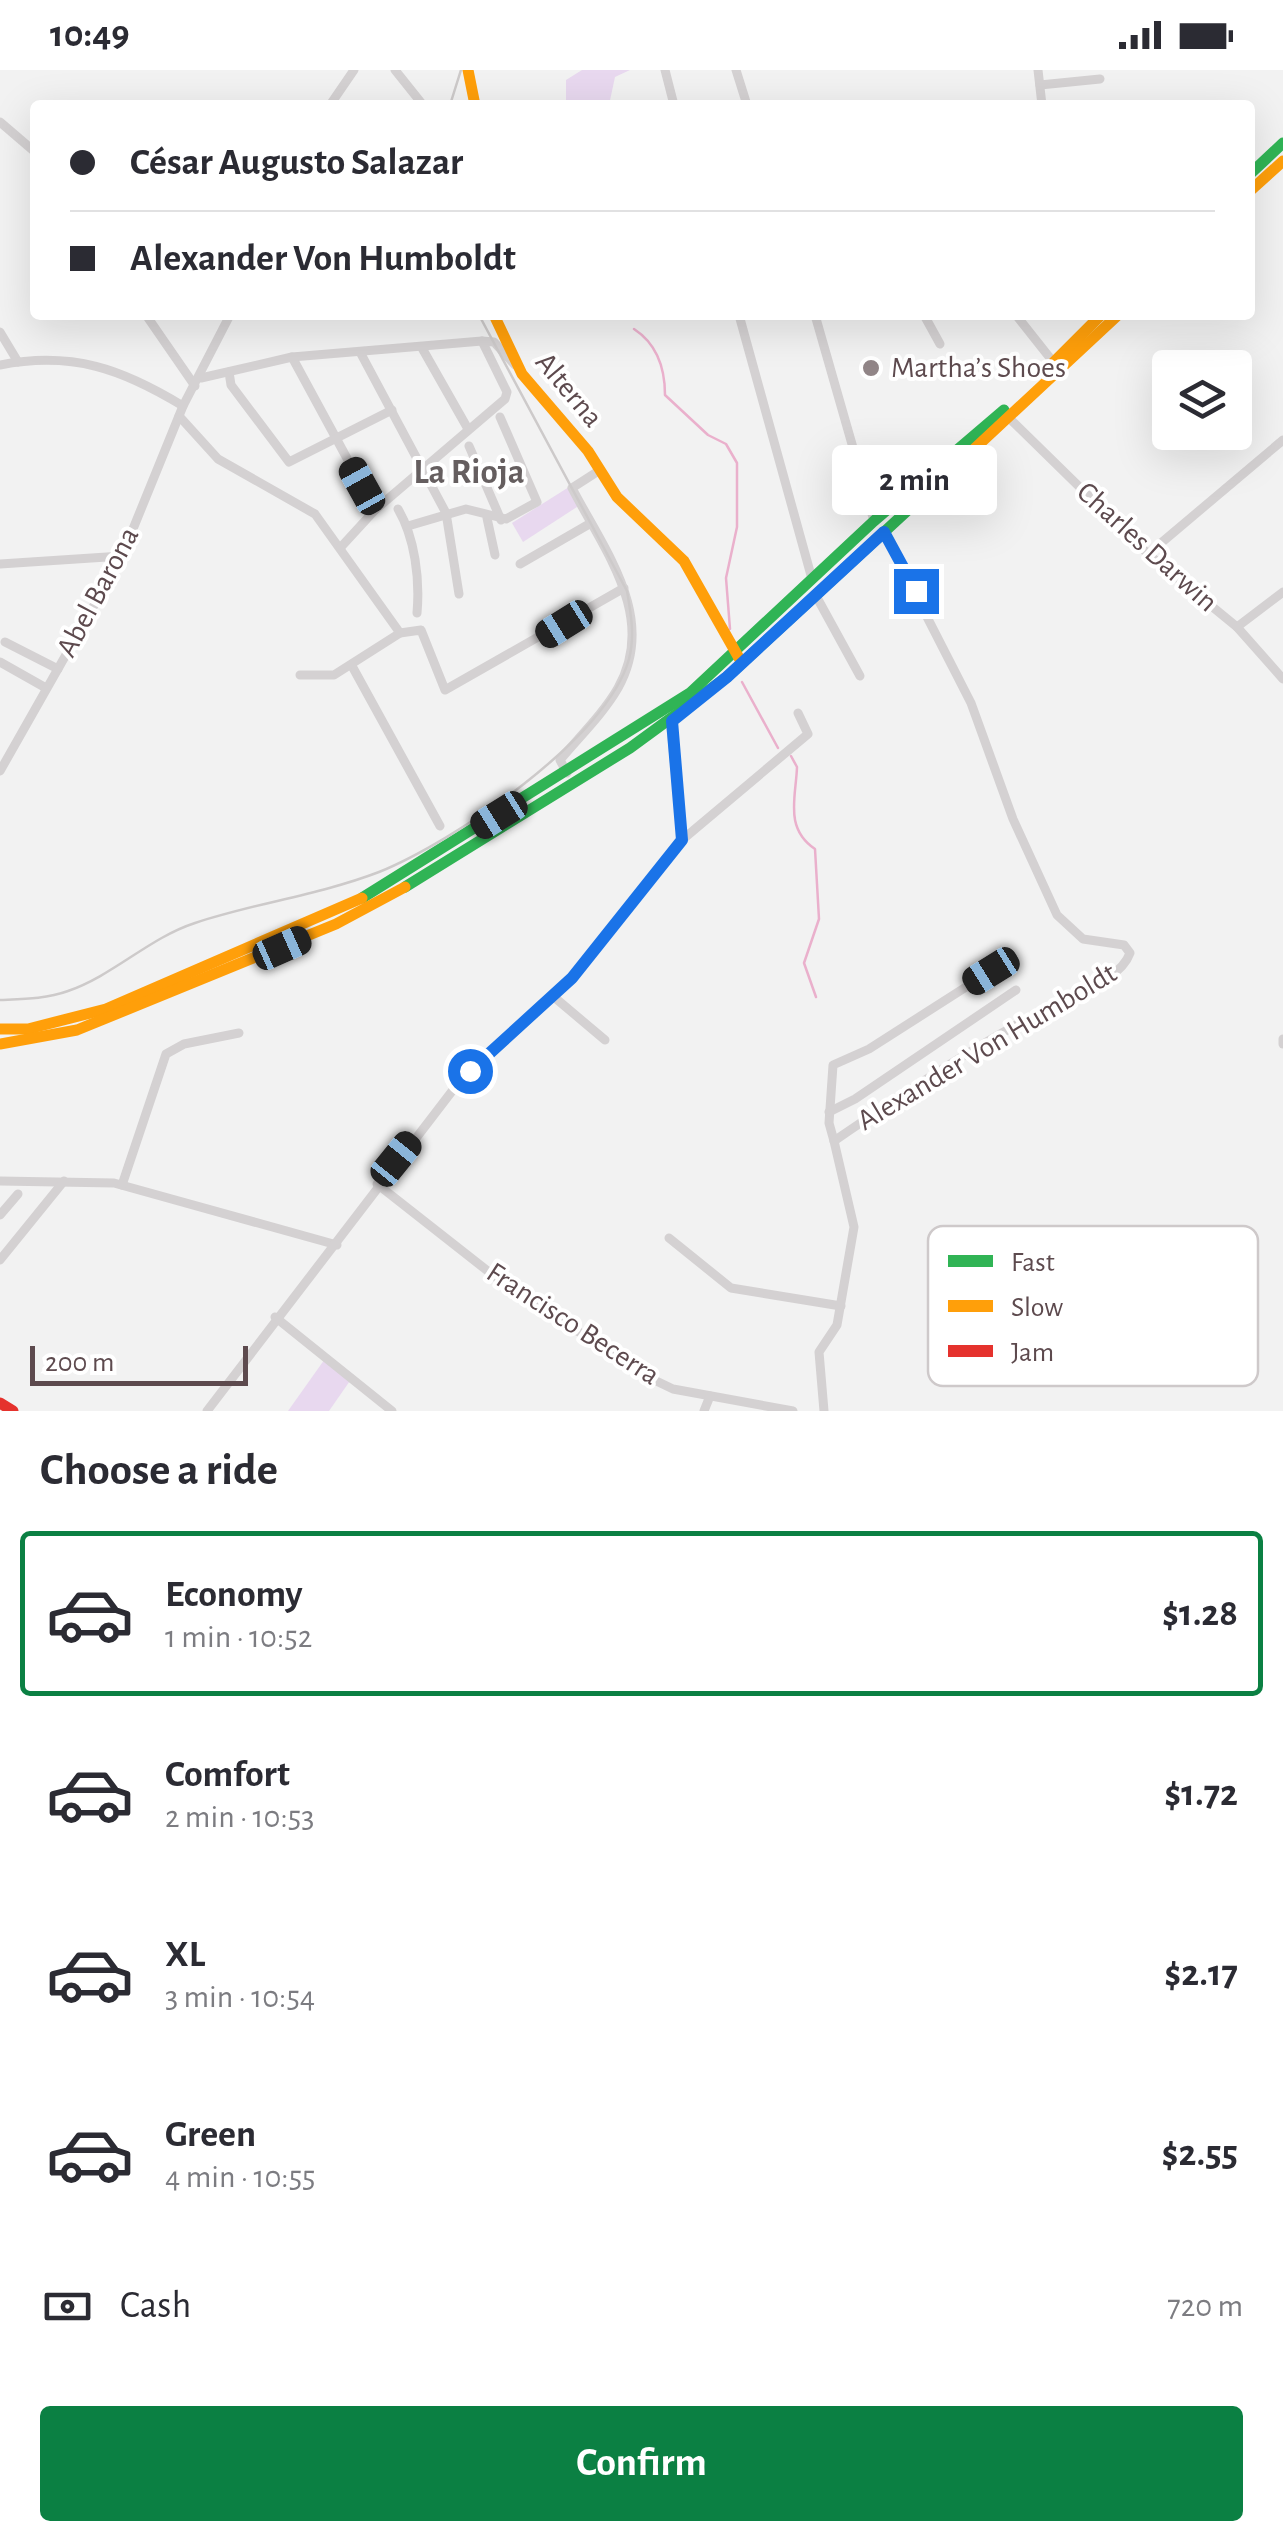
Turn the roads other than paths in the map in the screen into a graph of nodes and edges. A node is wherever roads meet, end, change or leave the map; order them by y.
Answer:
1 (354, 70) edge
2 (395, 70) edge
3 (468, 70) edge
4 (665, 70) edge
5 (736, 70) edge
6 (1038, 70) edge
7 (1100, 80) dead end
8 (1040, 85) junction
9 (333, 100) edge
10 (419, 100) edge
11 (474, 100) edge
12 (673, 100) edge
13 (746, 100) edge
14 (1042, 100) edge
15 (0, 122) edge
16 (1283, 144) edge
17 (30, 148) edge
18 (1283, 160) edge
19 (1255, 169) edge
20 (1255, 186) edge
21 (150, 320) edge
22 (228, 320) edge
23 (496, 320) edge
24 (741, 320) edge
25 (817, 320) edge
26 (927, 320) edge
27 (1020, 320) edge
28 (1096, 320) edge
29 (1112, 320) edge
30 (0, 332) edge
31 (482, 340) junction
32 (940, 344) dead end
33 (422, 348) junction
34 (360, 352) junction
35 (292, 357) junction
36 (18, 362) junction
37 (1054, 363) junction
38 (0, 365) edge
39 (229, 372) junction
40 (522, 374) junction
41 (198, 382) junction
42 (392, 410) junction
43 (181, 411) junction
44 (500, 418) dead end
45 (1003, 418) junction
46 (468, 429) junction
47 (336, 437) junction
48 (1283, 440) edge
49 (468, 446) dead end
50 (424, 468) junction
51 (600, 470) junction
52 (398, 508) dead end
53 (376, 510) junction
54 (446, 512) junction
55 (486, 518) junction
56 (501, 520) junction
57 (591, 523) junction
58 (408, 526) junction
59 (879, 526) junction
60 (341, 548) junction
61 (1148, 554) junction
62 (494, 555) dead end
63 (122, 556) junction
64 (0, 564) edge
65 (520, 564) dead end
66 (812, 579) junction
67 (624, 588) junction
68 (1283, 592) edge
69 (459, 594) dead end
70 (815, 594) junction
71 (417, 613) dead end
72 (1237, 627) junction
73 (400, 633) junction
74 (4, 642) dead end
75 (738, 657) junction
76 (0, 662) edge
77 (352, 666) junction
78 (58, 669) junction
79 (300, 676) dead end
80 (860, 676) dead end
81 (1283, 679) edge
82 (46, 688) junction
83 (798, 713) dead end
84 (669, 716) junction
85 (619, 748) junction
86 (0, 771) edge
87 (567, 773) junction
88 (440, 826) dead end
89 (682, 840) junction
90 (991, 971) dead end
91 (1016, 990) dead end
92 (554, 997) junction
93 (0, 1028) edge
94 (239, 1033) dead end
95 (604, 1040) dead end
96 (0, 1044) edge
97 (828, 1112) junction
98 (834, 1141) junction
99 (0, 1181) edge
100 (64, 1181) junction
101 (377, 1184) junction
102 (122, 1185) junction
103 (18, 1194) dead end
104 (0, 1215) edge
105 (670, 1238) dead end
106 (337, 1244) junction
107 (0, 1260) edge
108 (842, 1306) junction
109 (275, 1317) junction
110 (710, 1396) junction
111 (0, 1402) edge
112 (14, 1411) edge
113 (207, 1411) edge
114 (392, 1411) edge
115 (704, 1411) edge
116 (793, 1411) edge
117 (824, 1411) edge

1 - 9 street
2 - 10 street
3 - 11 main road
4 - 12 street
5 - 13 street
6 - 8 street
7 - 8 street
8 - 14 street
15 - 17 street
16 - 19 main road
18 - 20 main road
21 - 41 street
22 - 41 street, Abel Barona
23 - 40 main road
24 - 66 street
25 - 59 street
26 - 32 street
27 - 37 street
28 - 37 main road
29 - 45 main road
30 - 36 street
31 - 33 street
31 - 40 street, Alterna
31 - 46 street
33 - 34 street
33 - 46 street
34 - 35 street
34 - 42 street
35 - 39 street
35 - 47 street
36 - 38 street
36 - 43 street
37 - 45 main road
39 - 41 street
39 - 47 street
40 - 51 main road, Alterna
41 - 43 street, Abel Barona
42 - 47 street
42 - 50 street
43 - 60 street
43 - 63 street, Abel Barona
44 - 56 street
45 - 59 main road
45 - 61 street, Charles Darwin
46 - 50 street
47 - 53 street
48 - 61 street
49 - 56 street
50 - 53 street
50 - 54 street
51 - 57 street
51 - 75 main road, Alterna
52 - 58 street
53 - 60 street
54 - 55 street
54 - 58 street
54 - 69 street
55 - 56 street
55 - 62 street
57 - 65 street
57 - 67 street
58 - 71 street
59 - 66 main road
59 - 70 main road
59 - 98 street, Alexander Von Humboldt
60 - 73 street
61 - 72 street, Charles Darwin
63 - 64 street
63 - 78 street, Abel Barona
66 - 75 main road
67 - 73 street
67 - 87 street
68 - 72 street
70 - 75 main road
70 - 80 street
72 - 81 street, Charles Darwin
73 - 77 street
74 - 78 street
75 - 84 main road
76 - 82 street
77 - 79 street
77 - 88 street
78 - 82 street, Abel Barona
82 - 86 street, Abel Barona
83 - 89 street
84 - 85 main road
84 - 89 street
85 - 87 main road
85 - 96 main road
87 - 93 main road
89 - 92 street
90 - 97 street, Alexander Von Humboldt
91 - 97 street
92 - 95 street
92 - 101 street
94 - 102 street
97 - 98 street, Alexander Von Humboldt
98 - 108 street
99 - 100 street
100 - 102 street
100 - 107 street
101 - 106 street
101 - 110 street, Francisco Becerra
102 - 106 street
103 - 104 street
105 - 108 street
106 - 109 street
108 - 117 street
109 - 113 street
109 - 114 street
110 - 115 street
110 - 116 street, Francisco Becerra
111 - 112 main road

